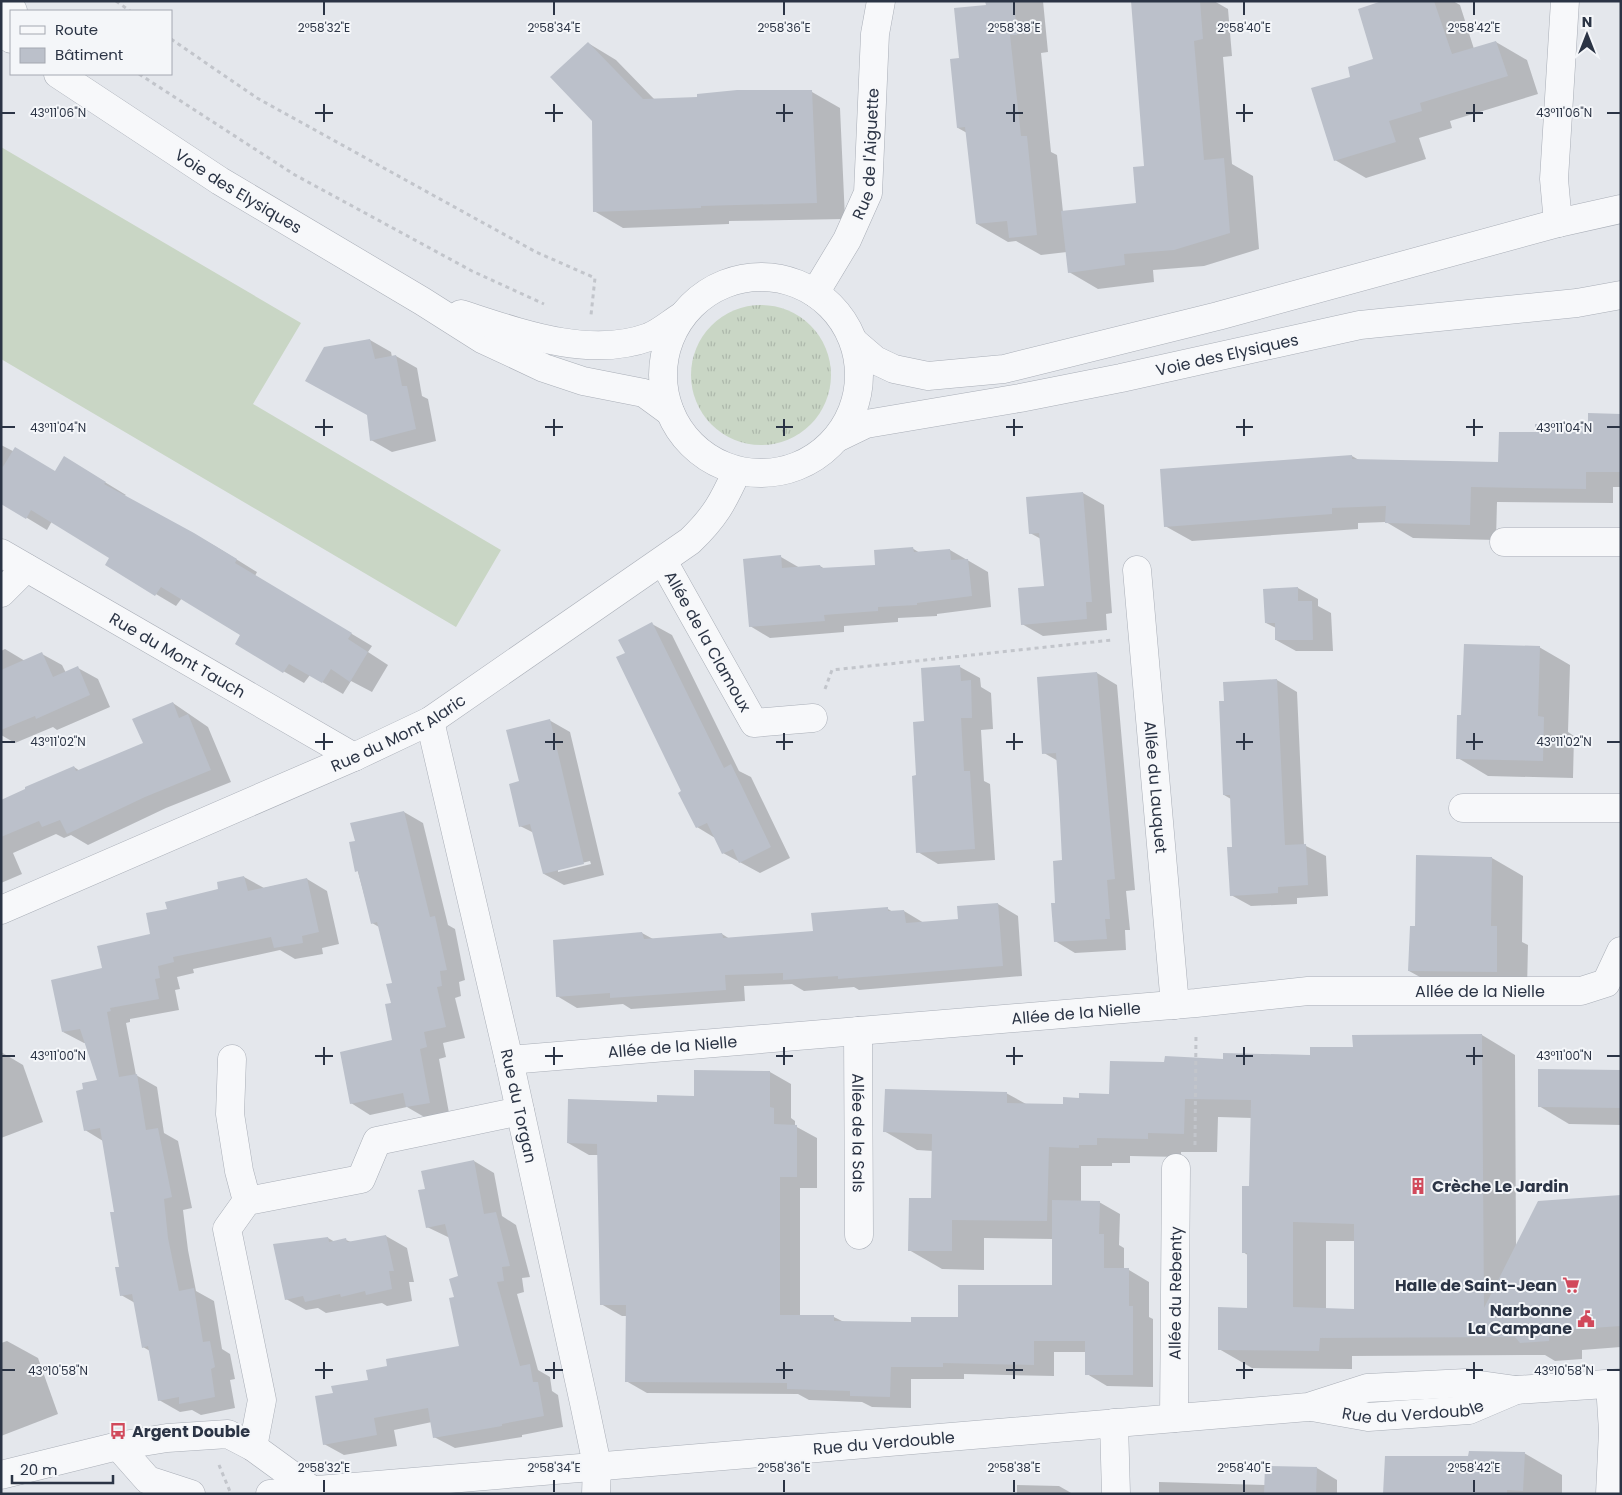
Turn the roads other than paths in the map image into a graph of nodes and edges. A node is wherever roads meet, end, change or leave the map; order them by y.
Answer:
1 (881, 1) edge
2 (1565, 1) edge
3 (60, 75) edge
4 (1621, 209) edge
5 (1558, 223) junction
6 (815, 293) junction
7 (1621, 295) edge
8 (422, 301) junction
9 (683, 315) junction
10 (854, 342) junction
11 (670, 412) junction
12 (837, 438) junction
13 (737, 471) junction
14 (1504, 542) dead end
15 (1621, 542) edge
16 (1, 553) edge
17 (663, 561) junction
18 (26, 568) junction
19 (1137, 570) dead end
20 (1, 593) edge
21 (812, 718) road end
22 (430, 721) junction
23 (354, 758) junction
24 (1463, 808) dead end
25 (1621, 808) edge
26 (1, 910) edge
27 (1621, 951) edge
28 (1186, 1004) junction
29 (858, 1031) junction
30 (232, 1059) dead end
31 (509, 1060) junction
32 (520, 1111) junction
33 (1176, 1168) road end
34 (246, 1200) junction
35 (859, 1235) dead end
36 (1615, 1384) edge
37 (1174, 1418) junction
38 (1114, 1423) junction
39 (118, 1446) junction
40 (253, 1447) junction
41 (597, 1465) junction
42 (1, 1475) edge
43 (312, 1490) junction
44 (191, 1494) edge
45 (270, 1494) edge
46 (596, 1494) edge
47 (1116, 1494) edge
48 (1610, 1494) edge

1 - 6 street, Rue de l'Aiguette
2 - 5 street
3 - 8 street, Voie des Elysiques
4 - 5 street
5 - 10 street
6 - 9 street
6 - 10 street
7 - 12 street, Voie des Elysiques
8 - 9 street, Voie des Elysiques
8 - 11 street, Voie des Elysiques
9 - 11 street
10 - 12 street
11 - 13 street
12 - 13 street
13 - 17 street, Rue du Mont Alaric
14 - 15 street
16 - 18 street, Rue du Mont Tauch
17 - 21 street, Allée de la Clamoux
17 - 22 street, Rue du Mont Alaric
18 - 20 street
18 - 23 street, Rue du Mont Tauch
19 - 28 street, Allée du Lauquet
22 - 23 street, Rue du Mont Alaric
22 - 31 street, Rue du Torgan
23 - 26 street, Rue du Mont Alaric
24 - 25 street
27 - 28 street, Allée de la Nielle
28 - 29 street, Allée de la Nielle
29 - 31 street, Allée de la Nielle
29 - 35 street, Allée de la Sals
30 - 34 street
31 - 32 street, Rue du Torgan
32 - 34 street
32 - 41 street, Rue du Torgan
33 - 37 street, Allée du Rebenty
34 - 40 street
36 - 37 street, Rue du Verdouble
36 - 48 street
37 - 38 street, Rue du Verdouble
38 - 41 street, Rue du Verdouble
38 - 47 street
39 - 40 street
39 - 42 street
39 - 44 street
40 - 43 street
41 - 43 street, Rue du Verdouble
41 - 46 street, Rue du Torgan
43 - 45 street, Rue du Verdouble

